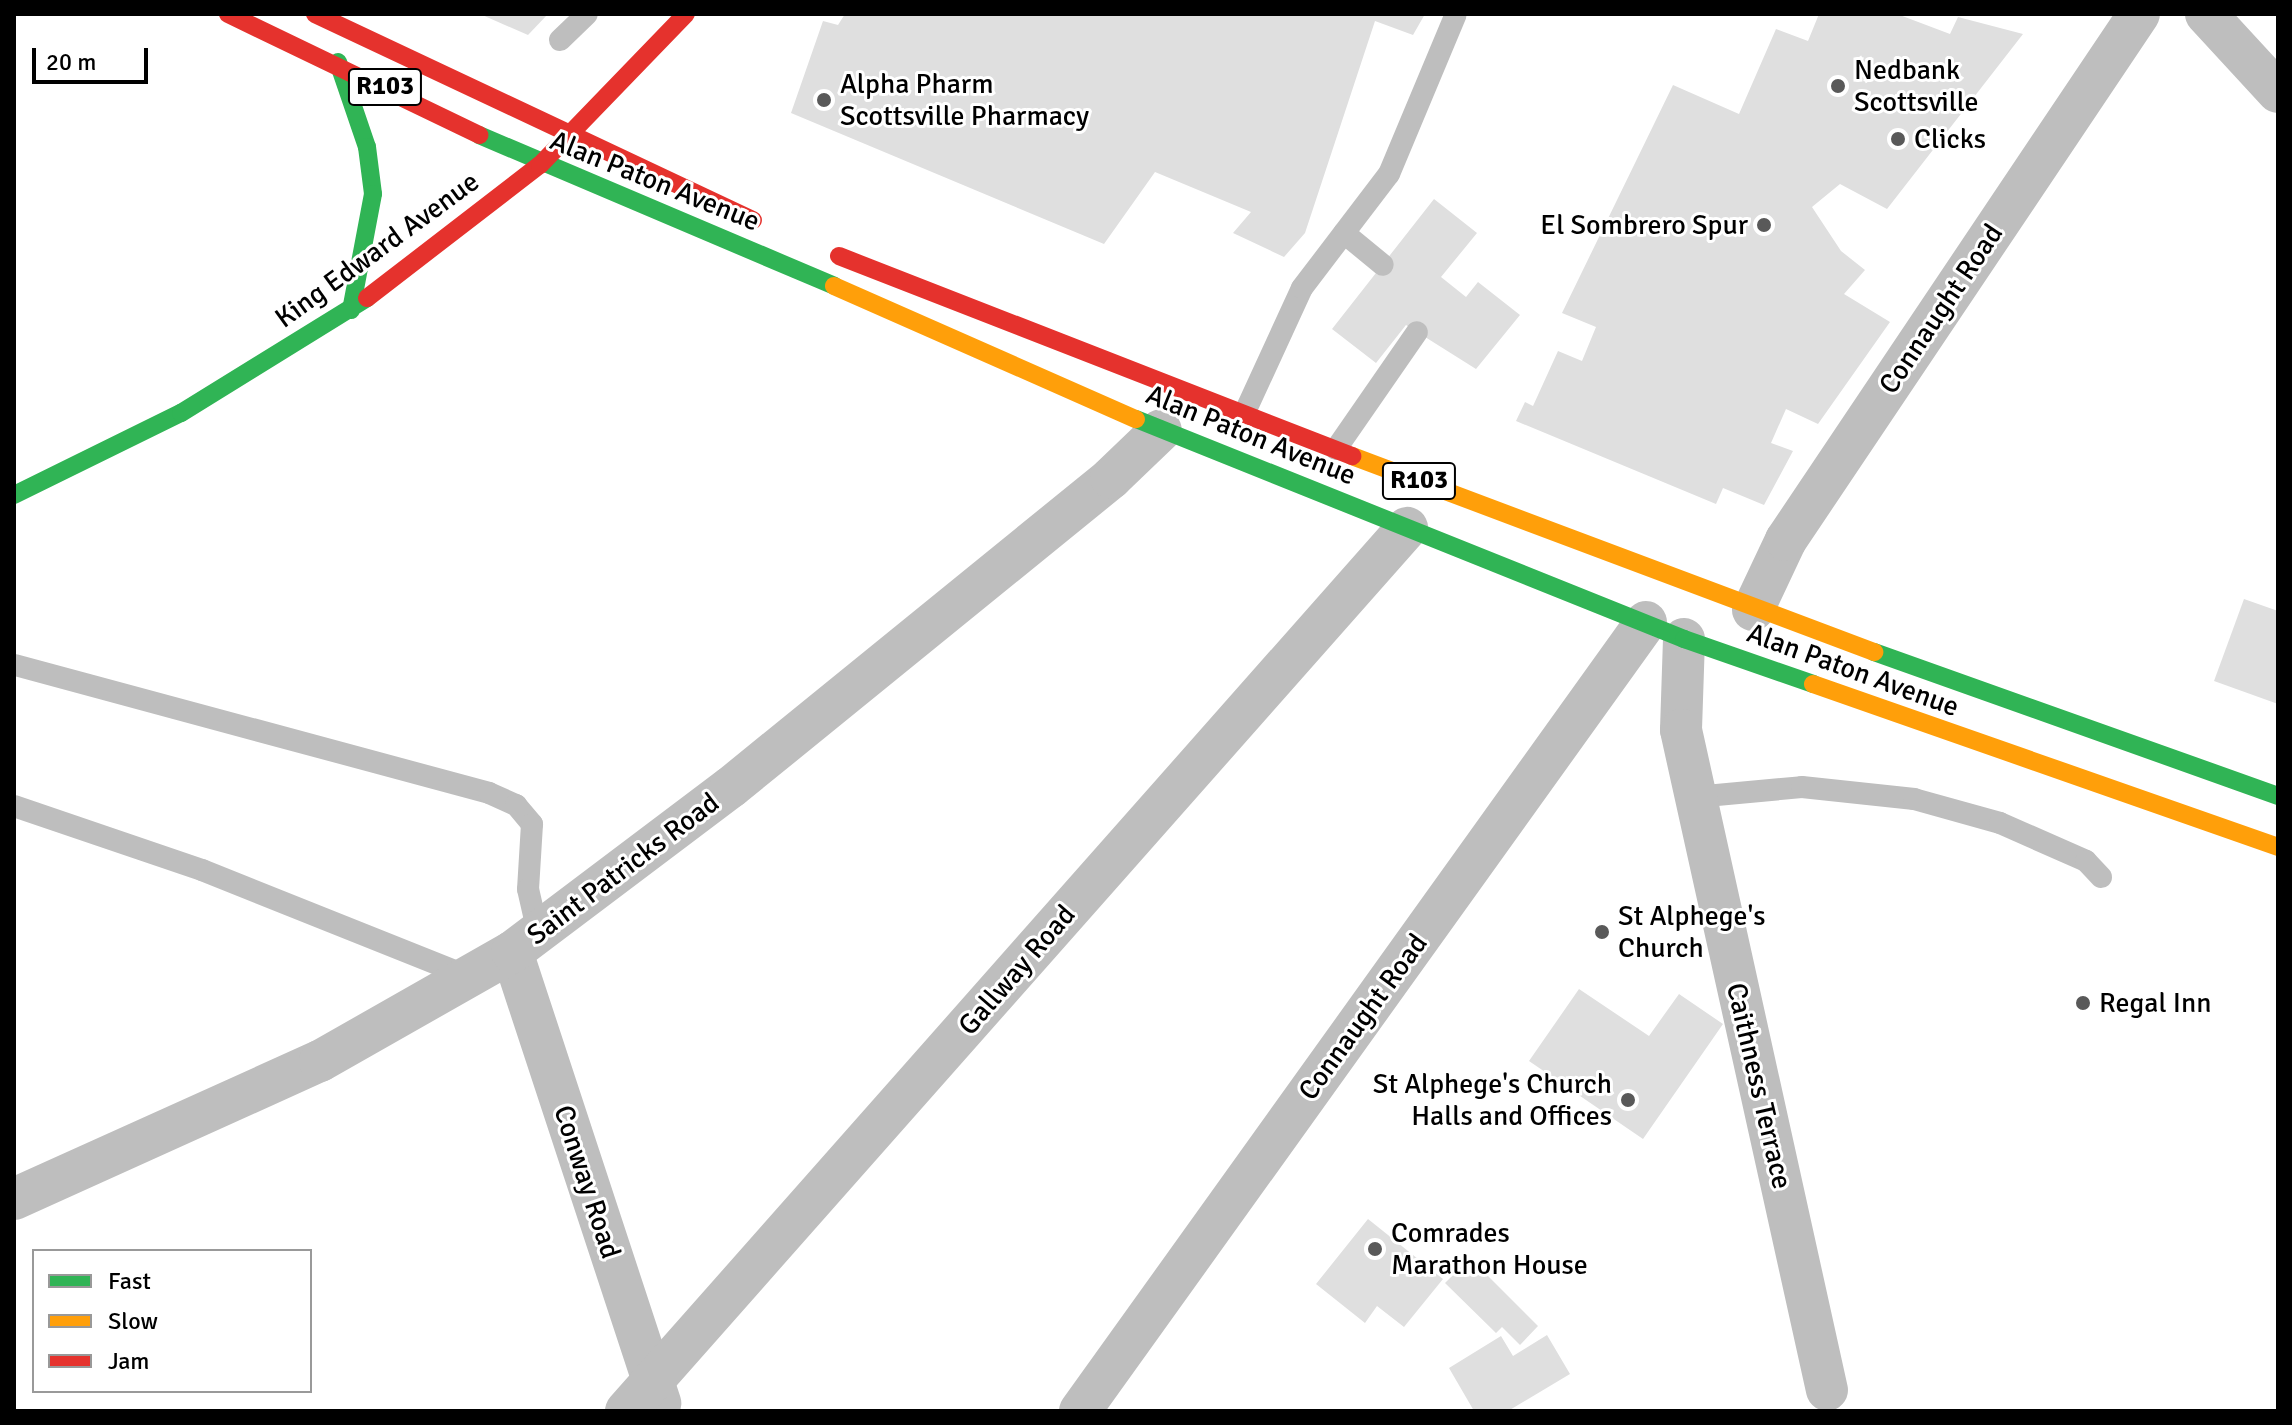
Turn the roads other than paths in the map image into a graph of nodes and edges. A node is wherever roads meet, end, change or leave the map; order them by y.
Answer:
1 (228, 14) edge
2 (315, 14) edge
3 (587, 14) edge
4 (686, 14) edge
5 (1456, 14) edge
6 (2139, 14) edge
7 (2206, 14) edge
8 (560, 40) dead end
9 (338, 62) junction
10 (2278, 92) edge
11 (572, 134) junction
12 (540, 165) junction
13 (774, 229) dead end
14 (1344, 233) junction
15 (818, 247) dead end
16 (1383, 265) dead end
17 (351, 310) junction
18 (1417, 332) dead end
19 (1245, 412) junction
20 (1161, 430) junction
21 (1336, 449) junction
22 (14, 495) edge
23 (1407, 528) junction
24 (1753, 610) junction
25 (1646, 622) junction
26 (1684, 639) junction
27 (15, 665) edge
28 (2278, 796) edge
29 (1695, 797) junction
30 (14, 806) edge
31 (2278, 847) edge
32 (2101, 877) dead end
33 (525, 942) junction
34 (471, 978) junction
35 (14, 1199) edge
36 (1827, 1390) dead end
37 (647, 1402) edge
38 (1080, 1411) edge

1 - 9 main road, Alan Paton Avenue / R103
2 - 11 main road, Alan Paton Avenue / R103
3 - 8 lane
4 - 11 main road, King Edward Avenue
5 - 14 lane
6 - 24 street, Connaught Road
7 - 10 street
9 - 12 main road, Alan Paton Avenue / R103
9 - 17 main road
11 - 12 main road, King Edward Avenue
11 - 13 main road, Alan Paton Avenue / R103
12 - 17 main road, King Edward Avenue
12 - 20 main road, Alan Paton Avenue / R103
14 - 16 lane
14 - 19 lane
15 - 19 main road, Alan Paton Avenue / R103
17 - 22 main road, King Edward Avenue
18 - 21 lane
19 - 21 main road, Alan Paton Avenue / R103
20 - 23 main road, Alan Paton Avenue / R103
20 - 33 street, Saint Patricks Road
21 - 24 main road, Alan Paton Avenue / R103
23 - 25 main road, Alan Paton Avenue / R103
23 - 37 street, Gallway Road
24 - 28 main road, Alan Paton Avenue / R103
25 - 26 main road, Alan Paton Avenue / R103
25 - 38 street, Connaught Road
26 - 29 street, Caithness Terrace
26 - 31 main road, Alan Paton Avenue / R103
27 - 33 lane
29 - 32 lane
29 - 36 street, Caithness Terrace
30 - 34 lane
33 - 34 street, Saint Patricks Road
33 - 37 street, Conway Road
34 - 35 street, Saint Patricks Road

